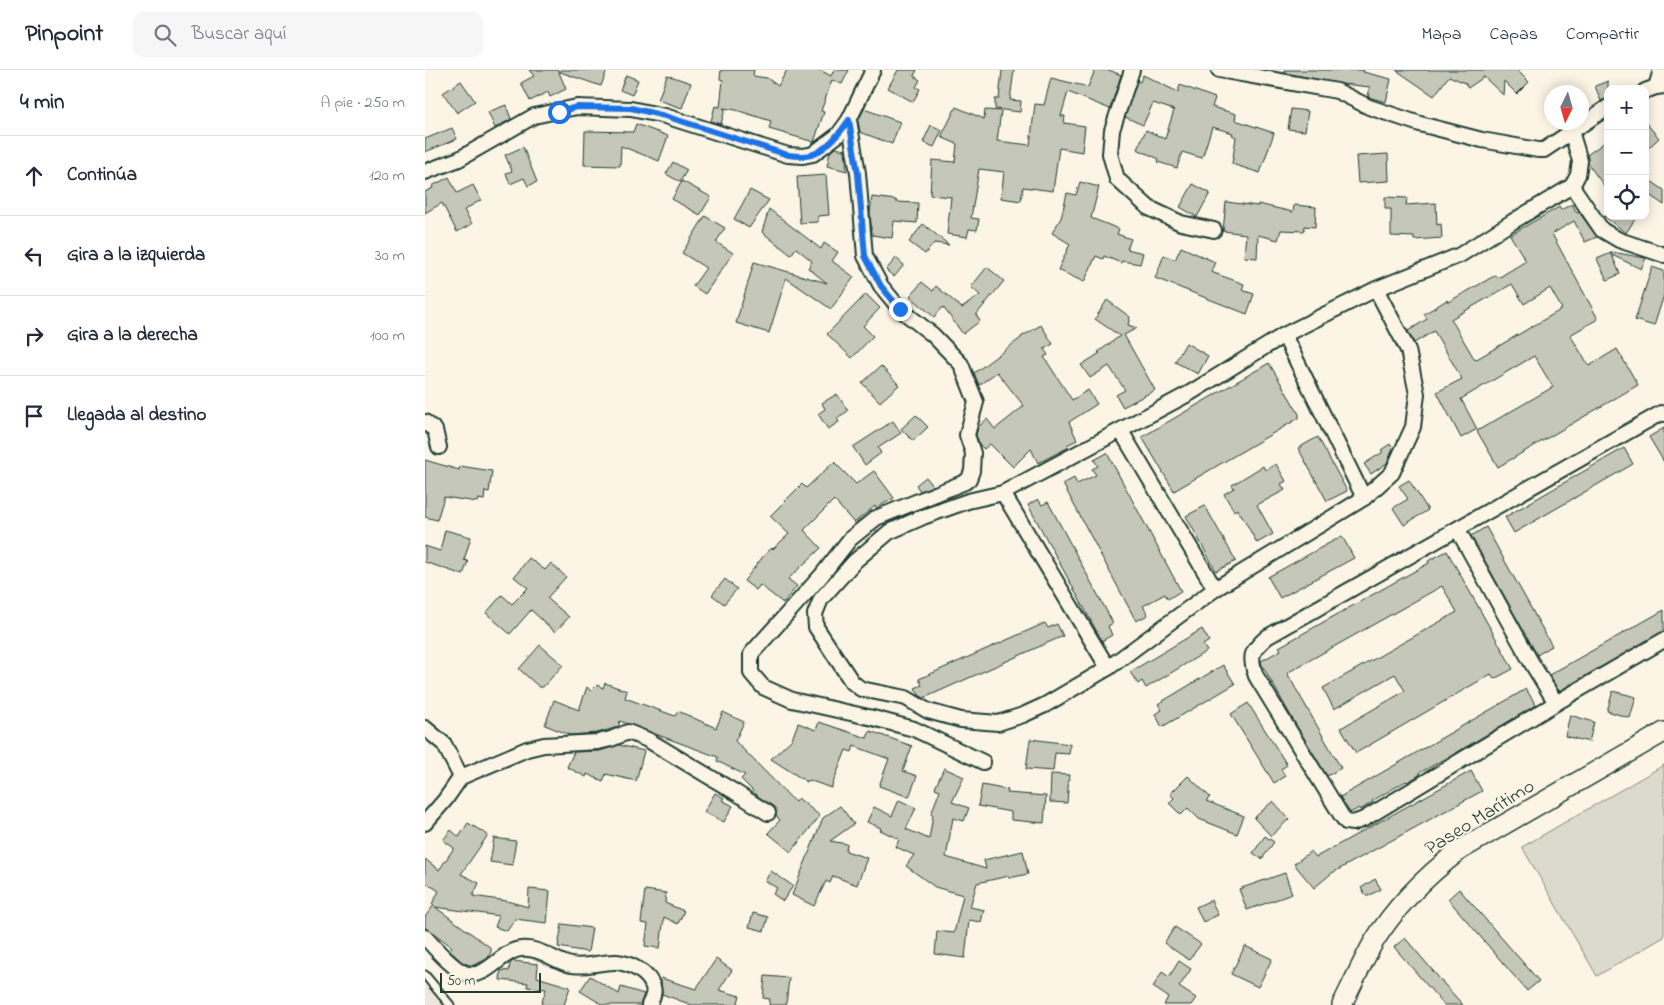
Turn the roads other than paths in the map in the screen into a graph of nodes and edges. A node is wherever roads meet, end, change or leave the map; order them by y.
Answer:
1 (873, 70) edge
2 (1132, 70) edge
3 (1219, 70) edge
4 (1661, 70) edge
5 (1655, 88) edge
6 (1604, 110) edge
7 (849, 120) junction
8 (1571, 131) junction
9 (425, 172) edge
10 (1572, 186) junction
11 (1214, 230) dead end
12 (1664, 255) edge
13 (1376, 289) junction
14 (1284, 336) junction
15 (1664, 414) edge
16 (425, 422) edge
17 (1121, 431) junction
18 (439, 446) dead end
19 (1003, 493) junction
20 (1364, 498) junction
21 (1458, 530) junction
22 (1215, 589) junction
23 (1664, 640) edge
24 (1108, 668) junction
25 (1556, 703) junction
26 (425, 728) edge
27 (1664, 732) edge
28 (983, 762) dead end
29 (461, 777) junction
30 (768, 813) dead end
31 (425, 823) edge
32 (425, 937) edge
33 (425, 975) edge
34 (450, 1005) edge
35 (649, 1005) edge
36 (1342, 1005) edge

1 - 7 street
2 - 11 street
3 - 8 street
4 - 5 street
6 - 8 street
7 - 9 street
7 - 28 street
8 - 10 street
10 - 12 street
10 - 13 street
13 - 14 street
13 - 20 street
14 - 17 street
14 - 20 street
15 - 21 street
16 - 18 street
17 - 19 street
17 - 22 street
19 - 24 street
19 - 24 street
20 - 22 street
21 - 25 street
21 - 25 street
22 - 24 street
23 - 25 street
26 - 29 street
27 - 36 main road, Paseo Marítimo
29 - 30 street
29 - 31 street
32 - 35 street
33 - 34 lane

